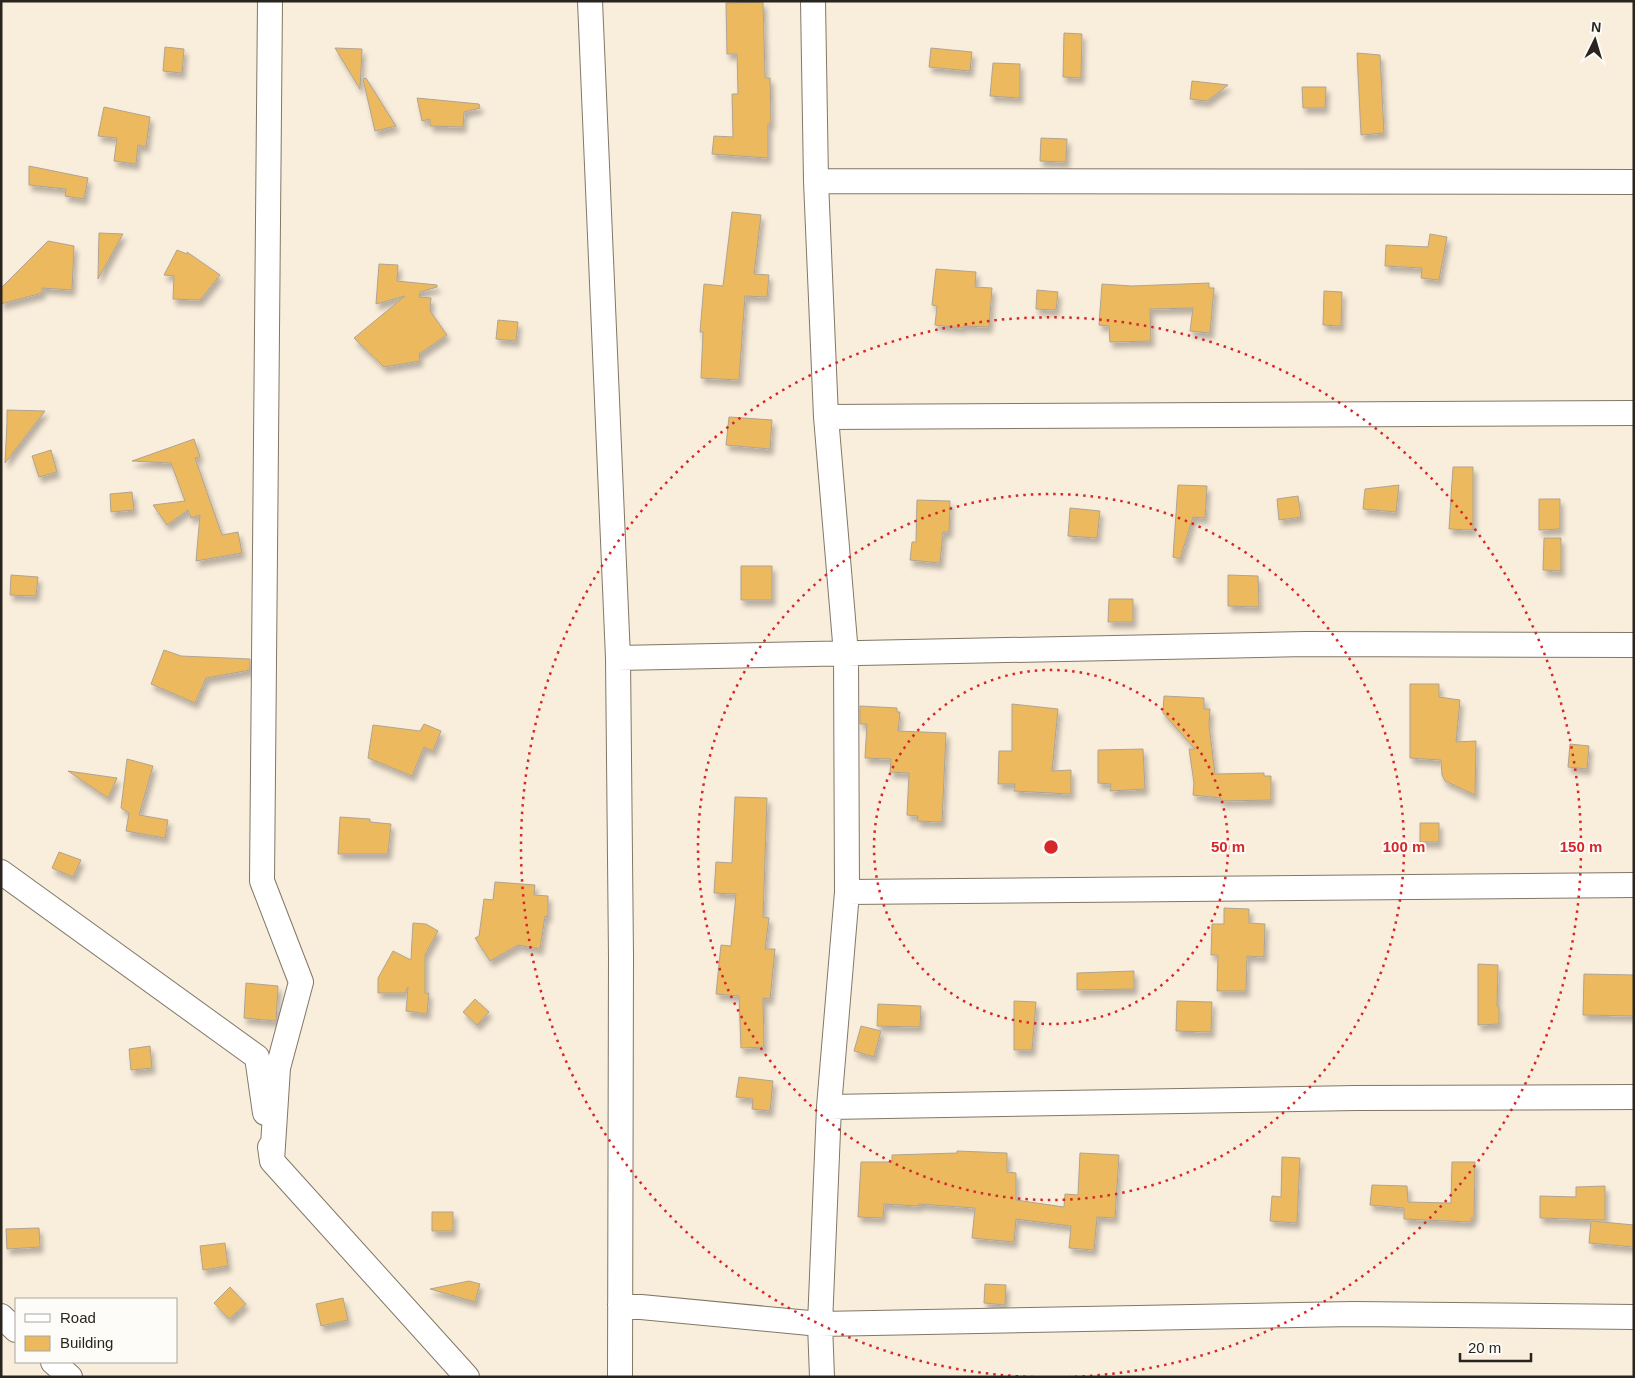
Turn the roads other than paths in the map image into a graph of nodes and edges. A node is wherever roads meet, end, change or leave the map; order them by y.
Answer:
1 (270, 1) edge
2 (590, 1) edge
3 (813, 1) edge
4 (816, 181) junction
5 (1634, 182) edge
6 (1634, 412) edge
7 (826, 416) junction
8 (1634, 645) edge
9 (846, 654) junction
10 (618, 658) junction
11 (1, 872) edge
12 (1634, 885) edge
13 (846, 892) junction
14 (1634, 1097) edge
15 (829, 1107) junction
16 (272, 1161) junction
17 (620, 1305) junction
18 (1, 1316) edge
19 (1634, 1317) edge
20 (820, 1324) junction
21 (15, 1329) edge
22 (54, 1363) edge
23 (70, 1377) edge
24 (467, 1377) edge
25 (620, 1377) edge
26 (822, 1377) edge

1 - 16 street
2 - 10 street
3 - 4 street
4 - 5 street
4 - 7 street
6 - 7 street
7 - 9 street
8 - 9 street
9 - 10 street
9 - 13 street
10 - 17 street
11 - 16 street
12 - 13 street
13 - 15 street
14 - 15 street
15 - 20 street
16 - 24 street
17 - 20 street
17 - 25 street
18 - 21 street
19 - 20 street
20 - 26 street
22 - 23 street

